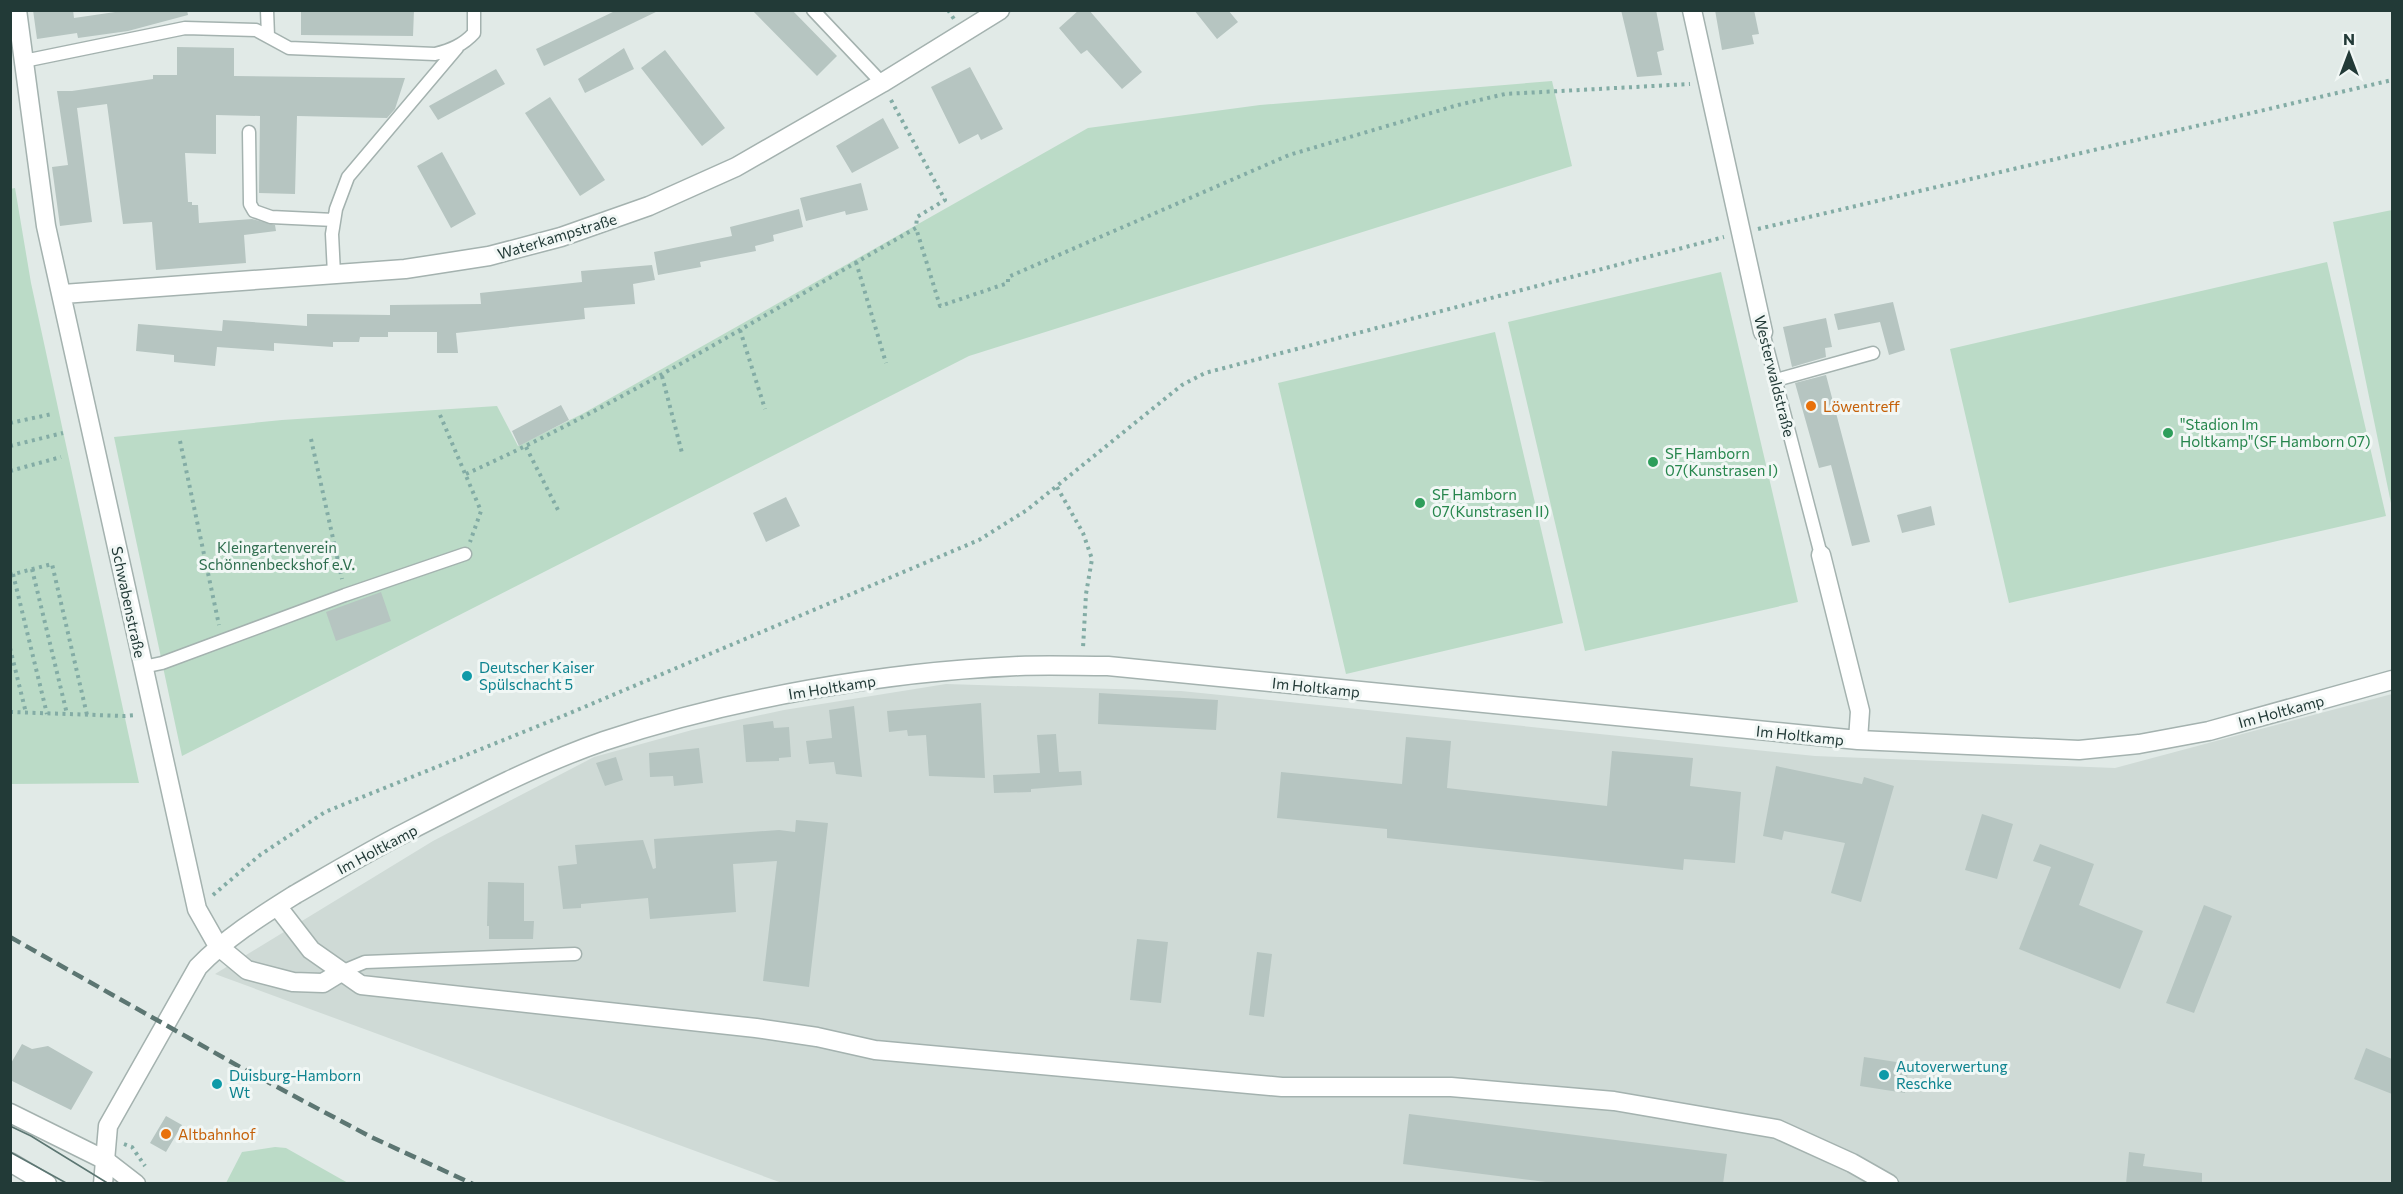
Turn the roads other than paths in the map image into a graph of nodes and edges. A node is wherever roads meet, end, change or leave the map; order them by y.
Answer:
1 (17, 10) edge
2 (267, 10) edge
3 (474, 10) edge
4 (813, 10) edge
5 (1000, 10) edge
6 (1692, 10) edge
7 (268, 36) junction
8 (458, 47) junction
9 (24, 61) junction
10 (882, 83) junction
11 (249, 132) dead end
12 (334, 220) junction
13 (333, 274) junction
14 (63, 294) junction
15 (1763, 332) joint
16 (1873, 352) dead end
17 (1776, 380) junction
18 (465, 554) road end
19 (1821, 555) joint
20 (142, 667) junction
21 (2392, 680) edge
22 (1858, 740) junction
23 (277, 906) junction
24 (218, 946) junction
25 (575, 954) dead end
26 (341, 972) junction
27 (10, 1113) edge
28 (105, 1160) junction
29 (10, 1162) edge
30 (47, 1184) edge
31 (103, 1184) edge
32 (136, 1184) edge
33 (1889, 1184) edge

1 - 9 street, Schwabenstraße
2 - 7 lane
3 - 8 lane
4 - 10 lane
5 - 10 street, Waterkampstraße
6 - 15 street, Westerwaldstraße
7 - 8 lane
7 - 9 lane
8 - 12 lane
9 - 14 street, Schwabenstraße
10 - 13 street, Waterkampstraße
11 - 12 lane
12 - 13 lane
13 - 14 street, Waterkampstraße
14 - 20 street, Schwabenstraße
15 - 17 lane, Westerwaldstraße
16 - 17 lane
17 - 19 lane, Westerwaldstraße
18 - 20 lane
19 - 22 street, Westerwaldstraße
20 - 24 street, Schwabenstraße
21 - 22 street, Im Holtkamp
22 - 23 street, Im Holtkamp
23 - 24 street, Im Holtkamp
23 - 26 street
24 - 26 street
24 - 28 street
25 - 26 lane
26 - 33 street
27 - 28 street
28 - 31 street
28 - 32 street
29 - 30 street

